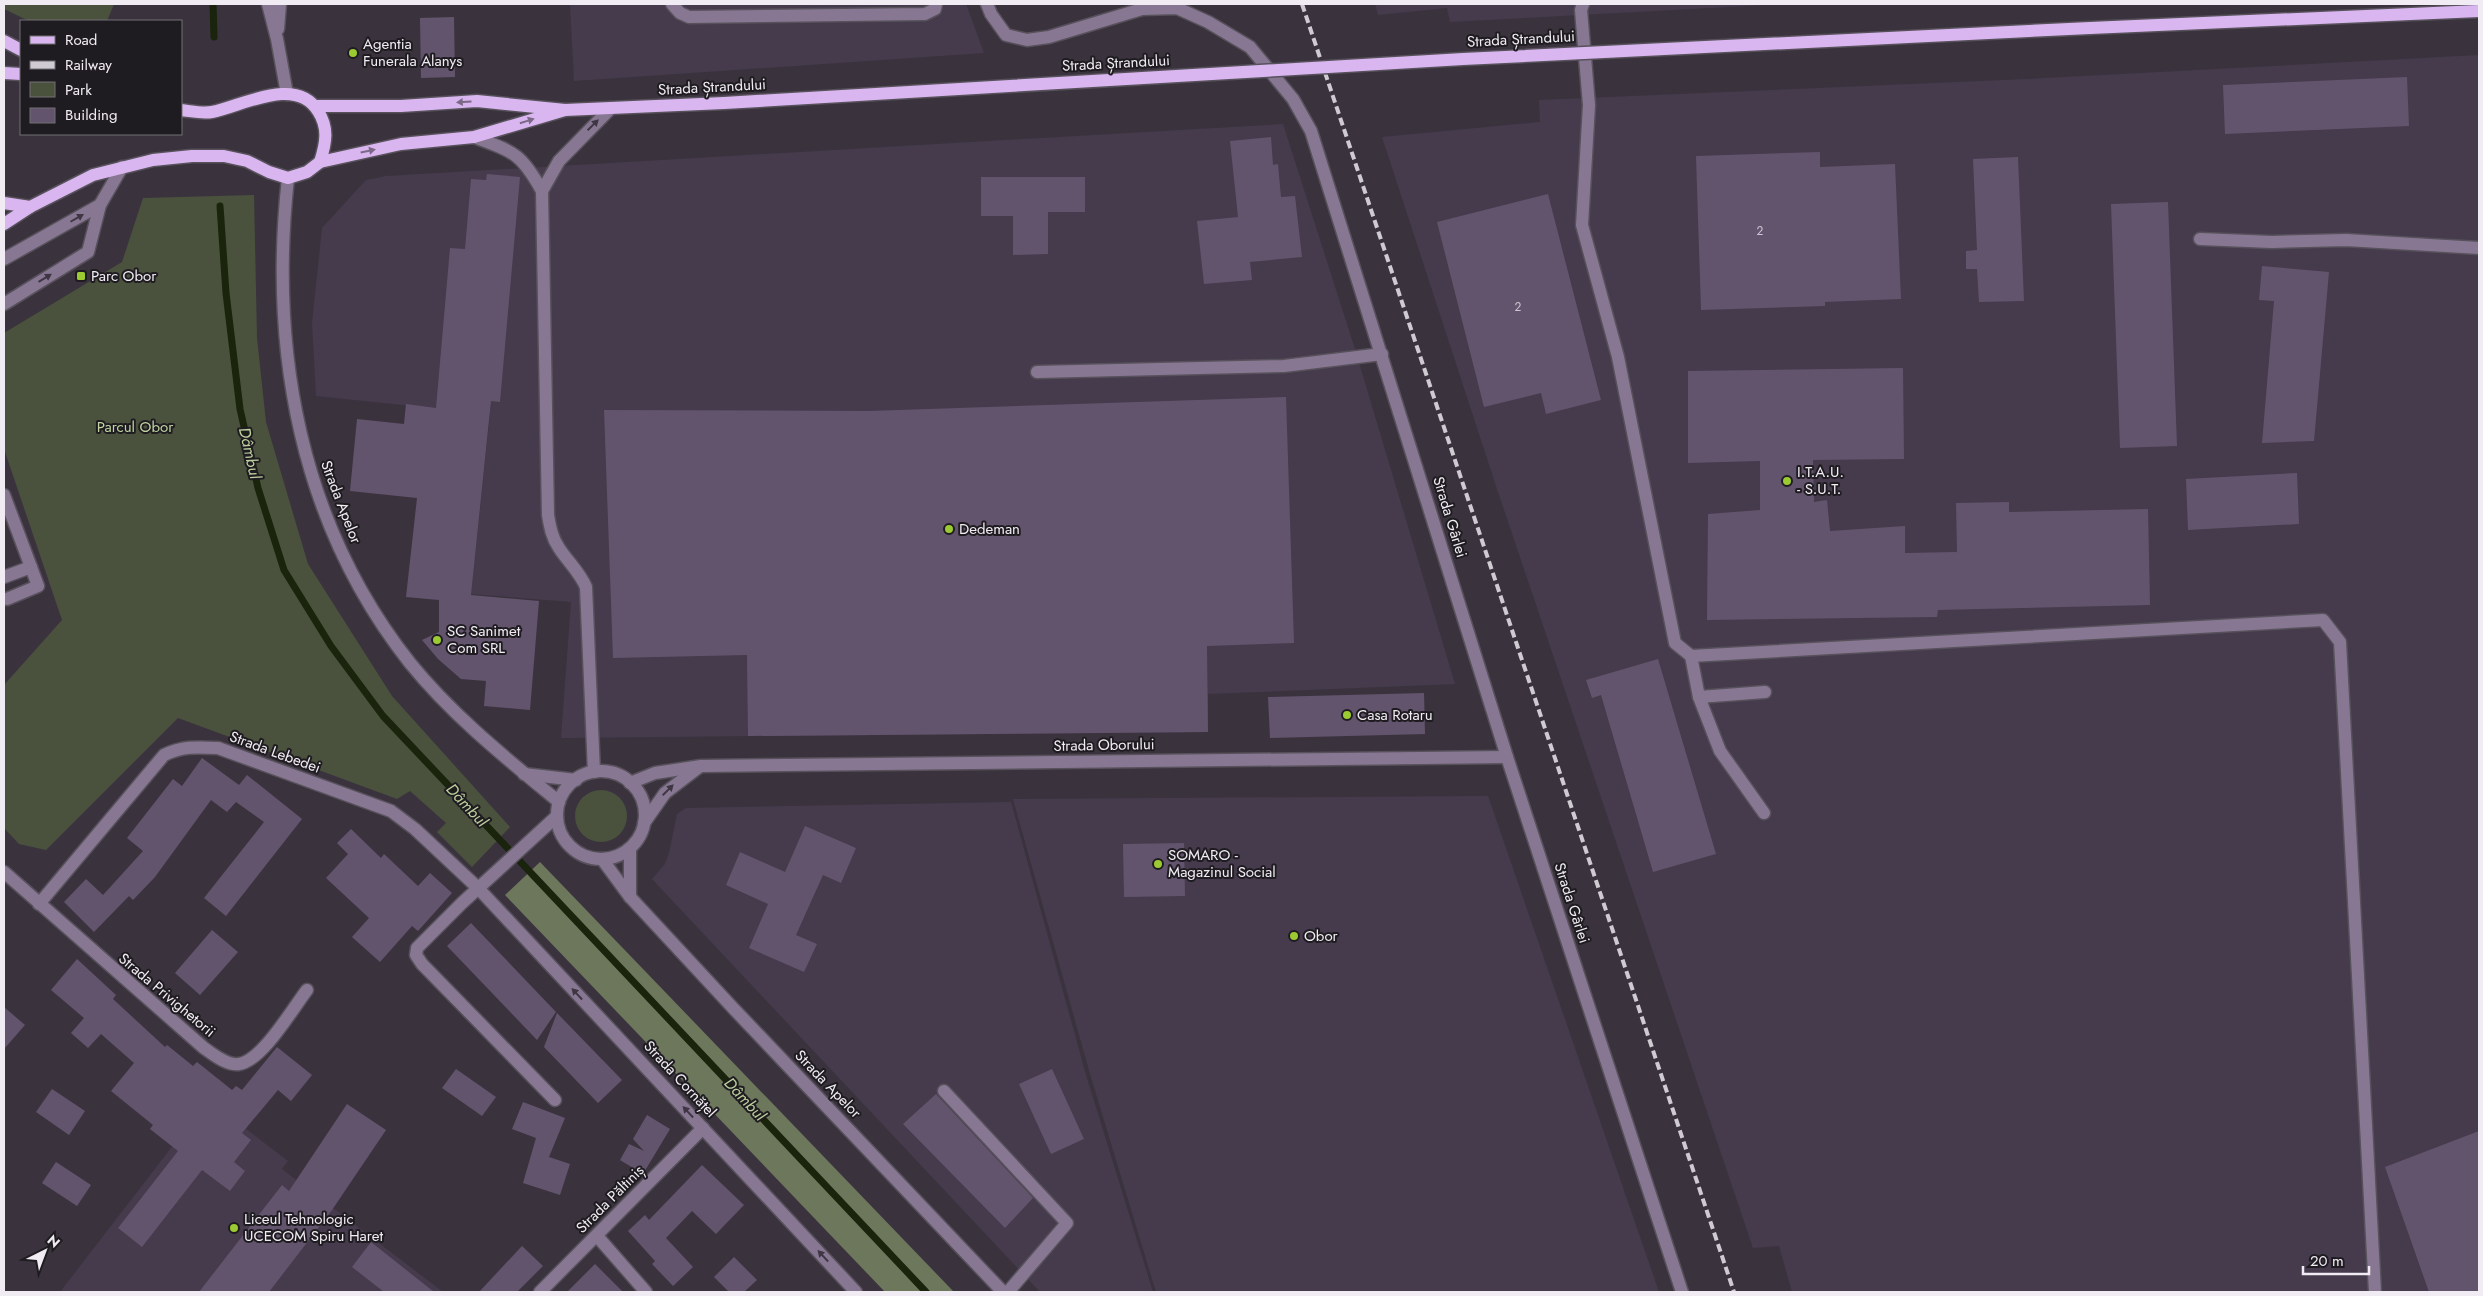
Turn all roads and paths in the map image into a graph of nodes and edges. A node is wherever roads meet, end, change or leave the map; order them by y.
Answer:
1 (268, 4) edge
2 (280, 4) edge
3 (672, 4) edge
4 (936, 4) edge
5 (987, 4) edge
6 (1582, 4) edge
7 (2479, 11) edge
8 (277, 39) junction
9 (4, 41) edge
10 (20, 49) edge
11 (4, 73) edge
12 (20, 74) edge
13 (287, 94) junction
14 (315, 106) junction
15 (611, 108) junction
16 (182, 110) edge
17 (564, 110) junction
18 (474, 137) junction
19 (320, 162) junction
20 (122, 167) junction
21 (288, 178) junction
22 (542, 191) junction
23 (4, 203) edge
24 (100, 205) junction
25 (30, 207) junction
26 (4, 224) edge
27 (2200, 240) dead end
28 (2479, 248) edge
29 (4, 259) edge
30 (4, 304) edge
31 (1382, 354) junction
32 (1037, 372) dead end
33 (4, 495) edge
34 (31, 567) junction
35 (4, 577) edge
36 (7, 599) dead end
37 (1691, 656) junction
38 (1765, 692) dead end
39 (1699, 697) junction
40 (1507, 757) junction
41 (702, 766) junction
42 (594, 772) junction
43 (524, 774) junction
44 (576, 780) junction
45 (630, 783) junction
46 (559, 802) junction
47 (1764, 813) dead end
48 (557, 816) junction
49 (644, 823) junction
50 (630, 848) junction
51 (602, 859) junction
52 (4, 872) edge
53 (482, 885) junction
54 (630, 897) junction
55 (39, 904) junction
56 (307, 990) dead end
57 (944, 1091) dead end
58 (555, 1100) dead end
59 (704, 1128) junction
60 (597, 1236) junction
61 (540, 1292) edge
62 (646, 1292) edge
63 (856, 1292) edge
64 (1003, 1292) edge
65 (1008, 1292) edge
66 (1682, 1292) edge
67 (2375, 1292) edge

1 - 8 street
2 - 8 street
3 - 4 street
5 - 31 street, Strada Gârlei
6 - 37 street
7 - 15 main road, Strada Ștrandului, bridge
8 - 13 street
9 - 10 main road
11 - 12 main road
13 - 14 main road, Strada Ștrandului
13 - 16 main road
17 -> 14 main road, Strada Ștrandului
14 - 19 main road
15 - 17 main road, Strada Ștrandului
22 -> 15 street
18 -> 17 main road, Strada Ștrandului
19 -> 18 main road, Strada Ștrandului
18 - 22 street
19 - 21 main road, Strada Ștrandului
20 - 21 main road
20 - 24 street
20 - 25 main road
21 - 43 street, Strada Apelor
22 - 42 street
23 - 25 main road
29 -> 24 street
30 -> 24 street
25 - 26 main road
27 - 28 street
31 - 32 street
31 - 40 street, Strada Gârlei
33 - 34 street
34 - 35 street
34 - 36 street
37 - 39 street
37 - 67 street
38 - 39 street
39 - 47 street
40 - 41 street, Strada Oborului
40 - 66 street, Strada Gârlei
41 - 45 street, Strada Oborului
49 -> 41 street
42 - 44 street
42 - 45 street
43 - 44 street
43 - 46 street, Strada Apelor
44 - 46 street
45 - 49 street
46 - 48 street
48 - 51 street
48 - 53 street
49 - 50 street
50 - 51 street
50 - 54 street
51 - 54 street, Strada Apelor
52 - 55 street, Strada Privighetorii
53 - 55 street, Strada Lebedei
53 - 58 street
59 -> 53 street, Strada Cornățel
54 - 64 street, Strada Apelor
55 - 56 street, Strada Privighetorii
57 - 65 street
59 - 60 street, Strada Păltiniș
63 -> 59 street, Strada Cornățel
60 - 61 street, Strada Păltiniș
60 - 62 street

